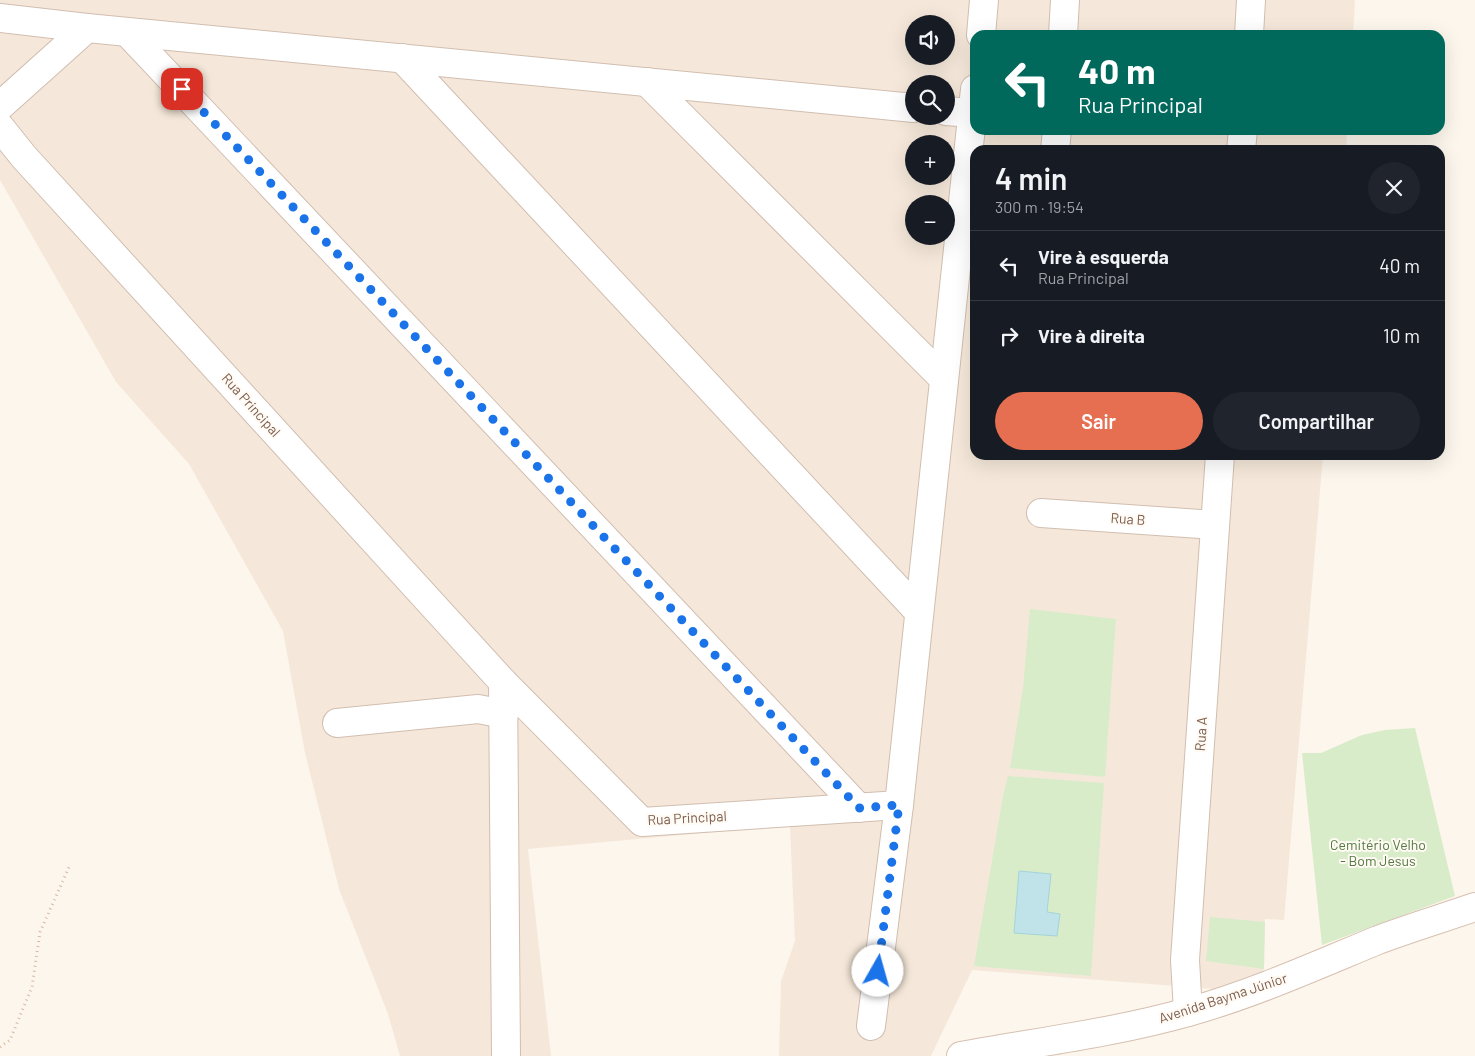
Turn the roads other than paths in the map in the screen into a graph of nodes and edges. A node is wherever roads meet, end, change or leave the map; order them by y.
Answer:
1 (984, 0) edge
2 (1065, 0) edge
3 (1252, 0) edge
4 (0, 18) edge
5 (87, 28) junction
6 (981, 30) edge
7 (1063, 30) edge
8 (1249, 30) edge
9 (128, 32) junction
10 (402, 58) junction
11 (647, 82) junction
12 (965, 104) edge
13 (0, 106) edge
14 (905, 107) edge
15 (0, 126) edge
16 (944, 380) junction
17 (1220, 460) edge
18 (1041, 513) dead end
19 (1215, 525) junction
20 (919, 612) junction
21 (503, 682) junction
22 (504, 714) junction
23 (337, 723) dead end
24 (899, 805) junction
25 (859, 808) junction
26 (1475, 908) edge
27 (1188, 1012) junction
28 (871, 1026) dead end
29 (506, 1056) edge
30 (961, 1056) edge

1 - 6 street
2 - 7 street
3 - 8 street
4 - 5 street
5 - 9 street
5 - 13 street
9 - 10 street
9 - 25 street
10 - 11 street
10 - 20 street
11 - 14 street
11 - 16 street
12 - 16 street
15 - 21 street, Rua Principal
16 - 20 street
17 - 19 street, Rua A
18 - 19 street, Rua B
19 - 27 street, Rua A
20 - 24 street
21 - 22 street
21 - 25 street, Rua Principal
22 - 23 street
22 - 29 street
24 - 25 street, Rua Principal
24 - 28 street
26 - 27 street, Avenida Bayma Júnior
27 - 30 street, Avenida Bayma Júnior

